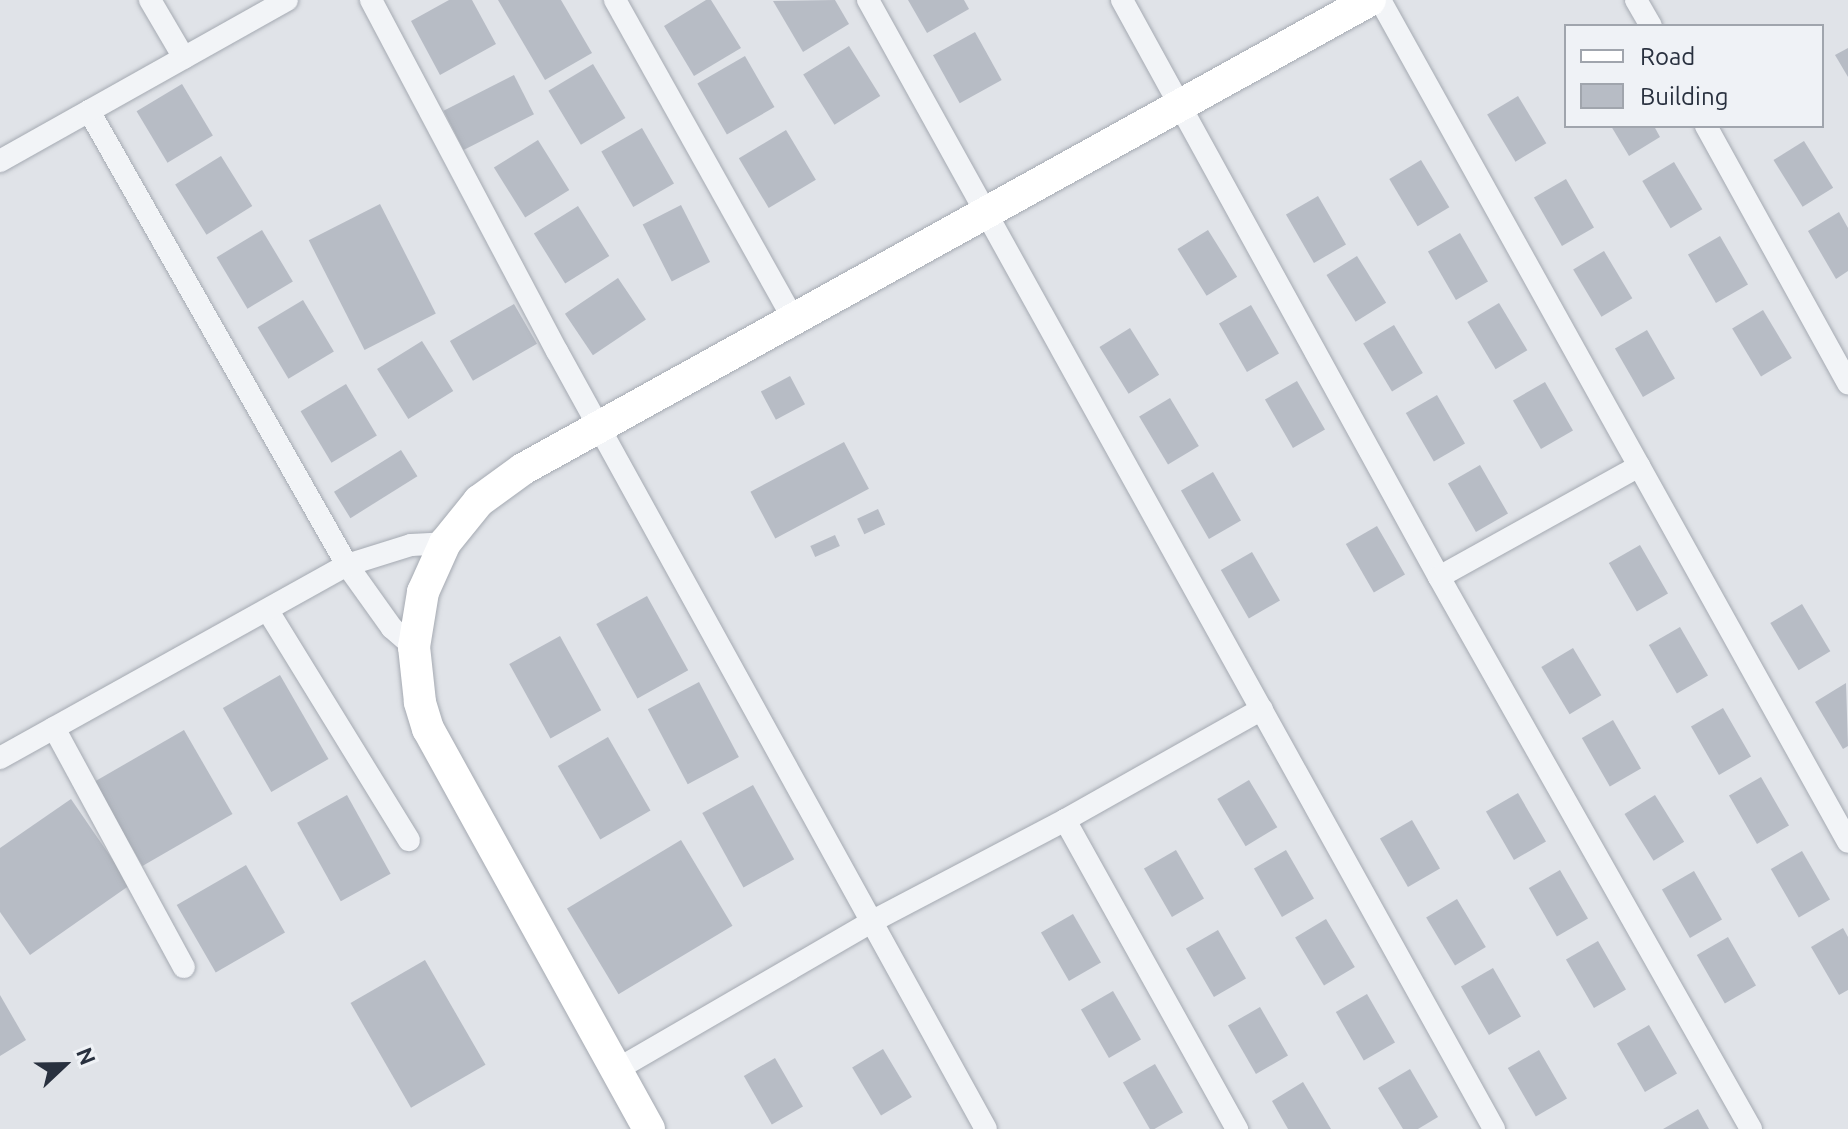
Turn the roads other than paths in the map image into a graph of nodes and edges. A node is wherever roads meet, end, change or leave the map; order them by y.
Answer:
1 (150, 0) edge
2 (287, 0) edge
3 (371, 0) edge
4 (615, 0) edge
5 (868, 0) edge
6 (1122, 0) edge
7 (1370, 0) edge
8 (1380, 0) edge
9 (1636, 0) edge
10 (1650, 24) edge
11 (184, 58) junction
12 (1180, 105) junction
13 (89, 111) junction
14 (1707, 128) edge
15 (0, 161) edge
16 (987, 211) junction
17 (793, 319) junction
18 (1848, 383) edge
19 (601, 426) junction
20 (1639, 466) junction
21 (445, 543) junction
22 (347, 565) junction
23 (1439, 577) junction
24 (268, 611) junction
25 (414, 647) junction
26 (1262, 709) junction
27 (54, 728) junction
28 (0, 758) edge
29 (1065, 820) junction
30 (409, 840) dead end
31 (1848, 842) edge
32 (871, 922) junction
33 (184, 967) dead end
34 (616, 1070) junction
35 (649, 1129) edge
36 (986, 1129) edge
37 (1237, 1129) edge
38 (1494, 1129) edge
39 (1751, 1129) edge

1 - 11 street
2 - 11 street
3 - 19 street
4 - 17 street
5 - 16 street
6 - 12 street
7 - 12 main road
8 - 20 street
9 - 10 street
11 - 13 street
12 - 16 main road
12 - 23 street
13 - 15 street
13 - 22 street
14 - 18 street
16 - 17 main road
16 - 26 street
17 - 19 main road
19 - 21 main road
19 - 32 street
20 - 23 street
20 - 31 street
21 - 22 street
21 - 25 main road
22 - 24 street
22 - 25 street
23 - 39 street
24 - 27 street
24 - 30 street
25 - 34 main road
26 - 29 street
26 - 38 street
27 - 28 street
27 - 33 street
29 - 32 street
29 - 37 street
32 - 34 street
32 - 36 street
34 - 35 main road

